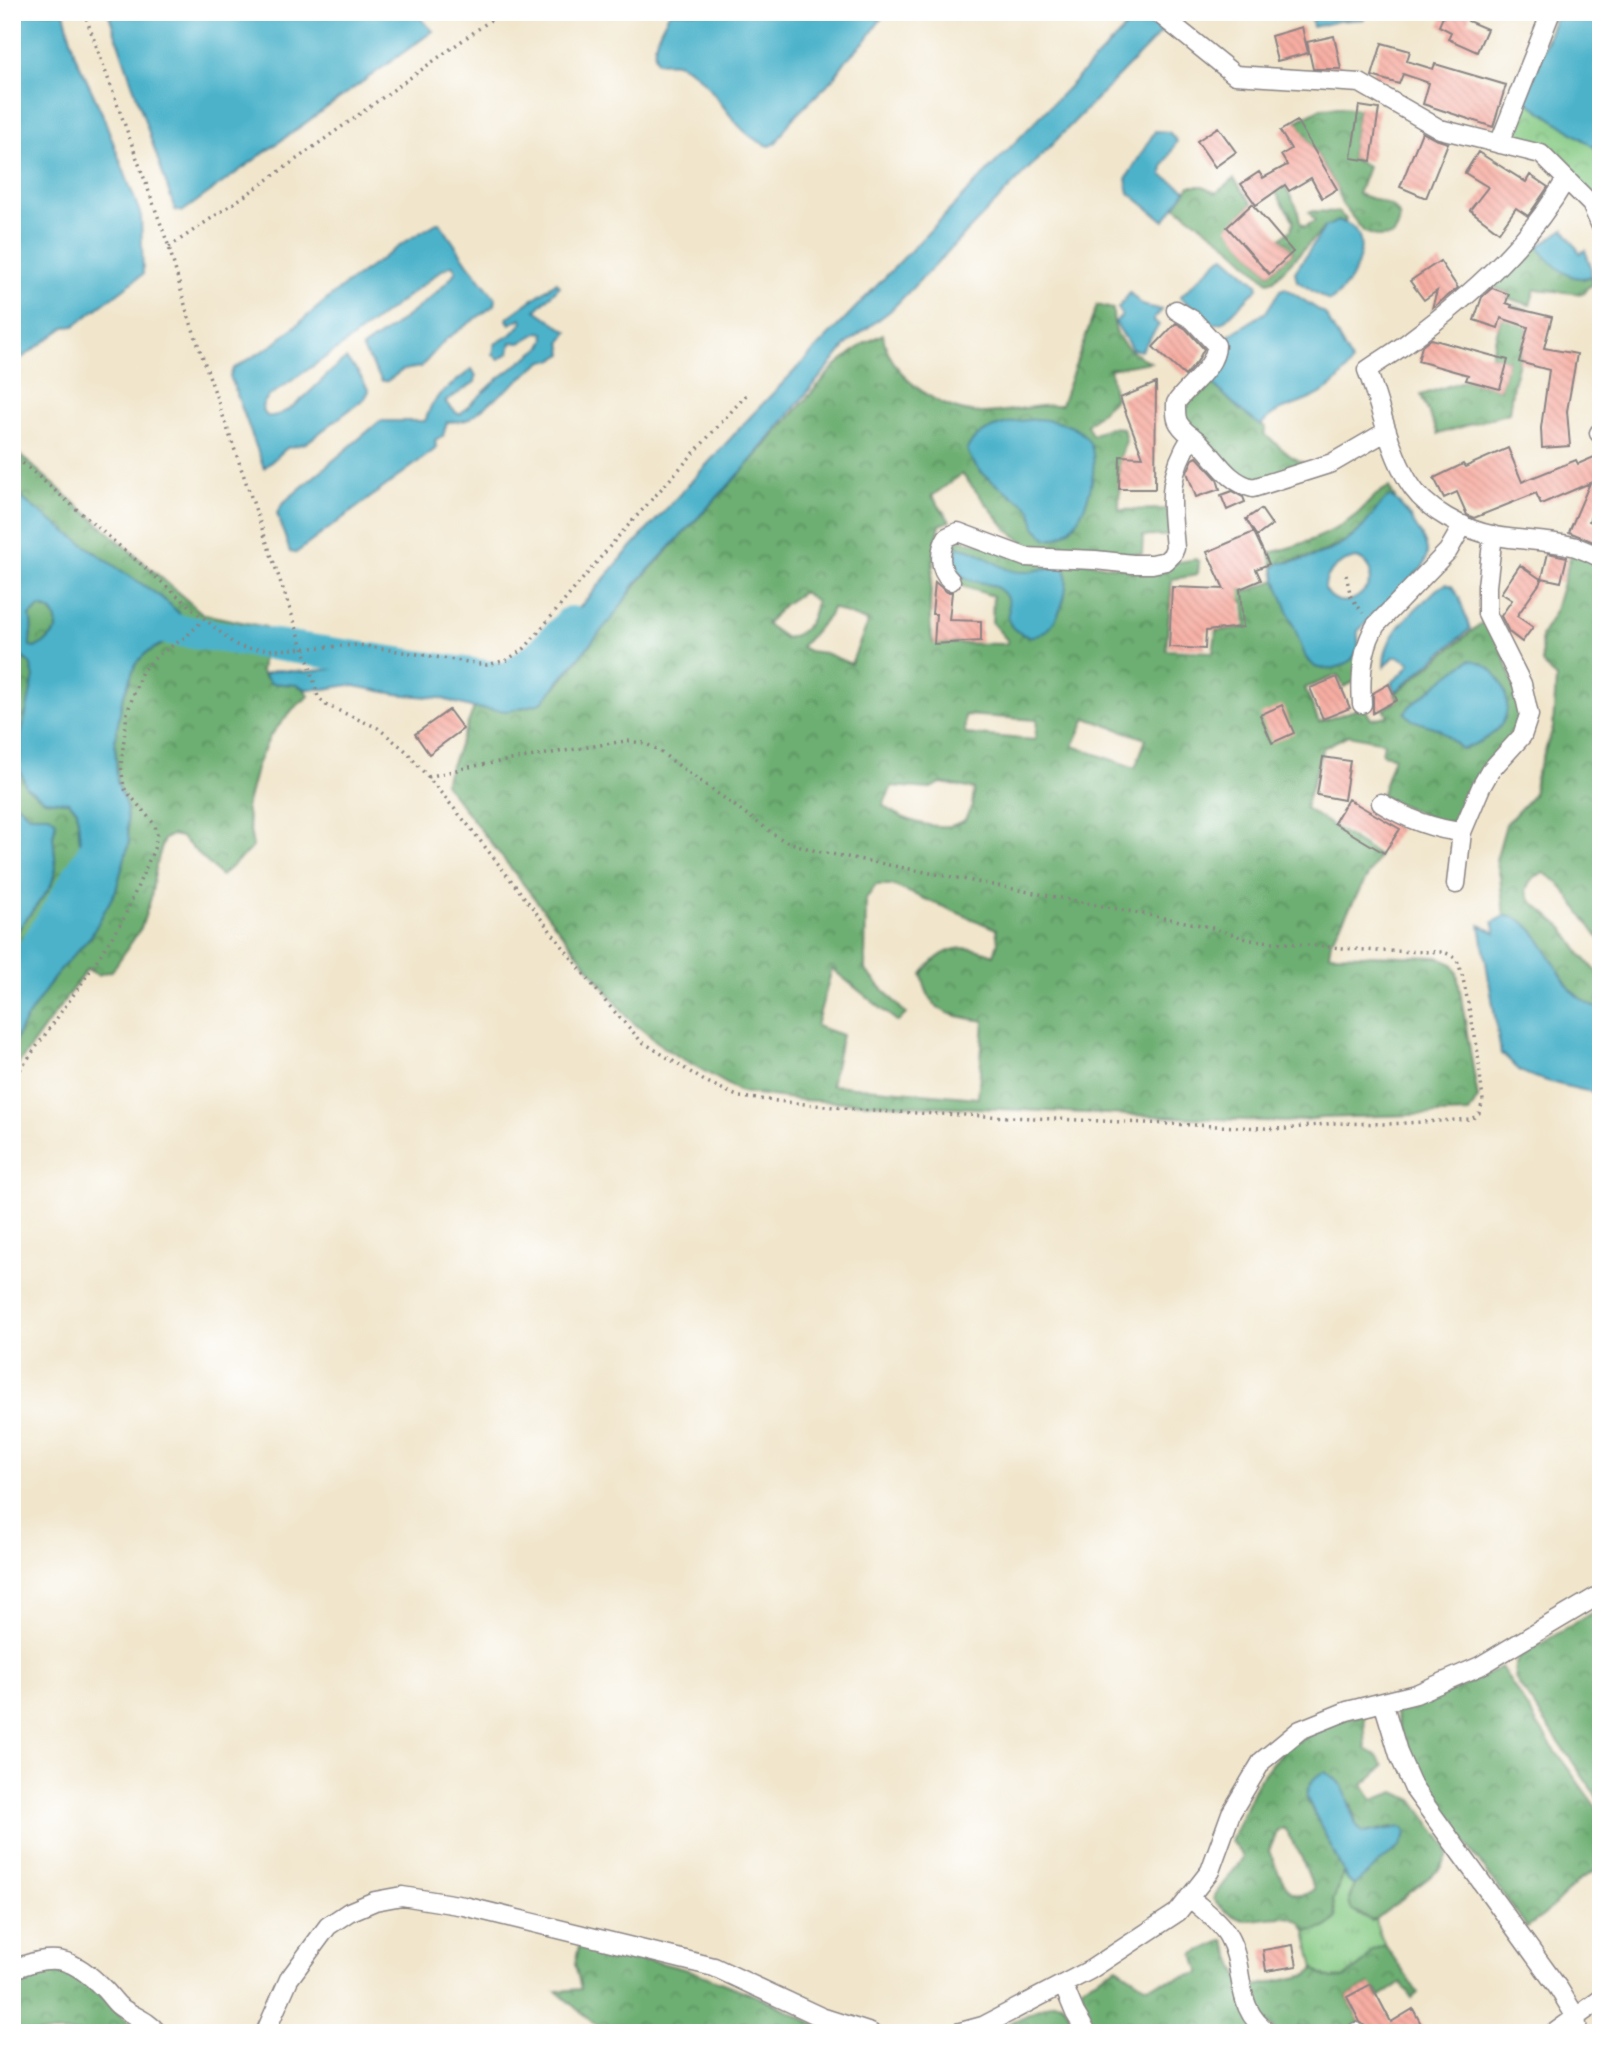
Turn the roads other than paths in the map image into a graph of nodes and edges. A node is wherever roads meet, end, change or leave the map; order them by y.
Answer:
1 (1157, 12) edge
2 (1551, 12) edge
3 (1499, 144) junction
4 (1566, 179) junction
5 (1601, 226) edge
6 (1176, 310) dead end
7 (1387, 431) junction
8 (1192, 436) junction
9 (1463, 525) junction
10 (1493, 535) junction
11 (1601, 558) edge
12 (951, 581) dead end
13 (1362, 704) dead end
14 (1381, 803) dead end
15 (1462, 832) junction
16 (1456, 884) dead end
17 (1601, 1594) edge
18 (1383, 1702) junction
19 (1189, 1897) junction
20 (12, 1970) edge
21 (1063, 1984) junction
22 (1601, 1999) edge
23 (1577, 2025) edge
24 (1085, 2032) edge
25 (158, 2033) edge
26 (265, 2033) edge
27 (871, 2033) edge
28 (957, 2033) edge
29 (1270, 2033) edge
30 (1554, 2033) edge

1 - 3 street
2 - 3 street
3 - 4 street
4 - 5 street
4 - 7 street
6 - 8 street
7 - 8 street
7 - 9 street
8 - 12 street
9 - 10 street
9 - 13 street
10 - 11 street
10 - 15 street
14 - 15 street
15 - 16 street
17 - 18 street
18 - 19 street
18 - 23 street
19 - 21 street
19 - 29 street
20 - 25 street
21 - 24 street
21 - 28 street
22 - 23 street
23 - 30 street
26 - 27 street

